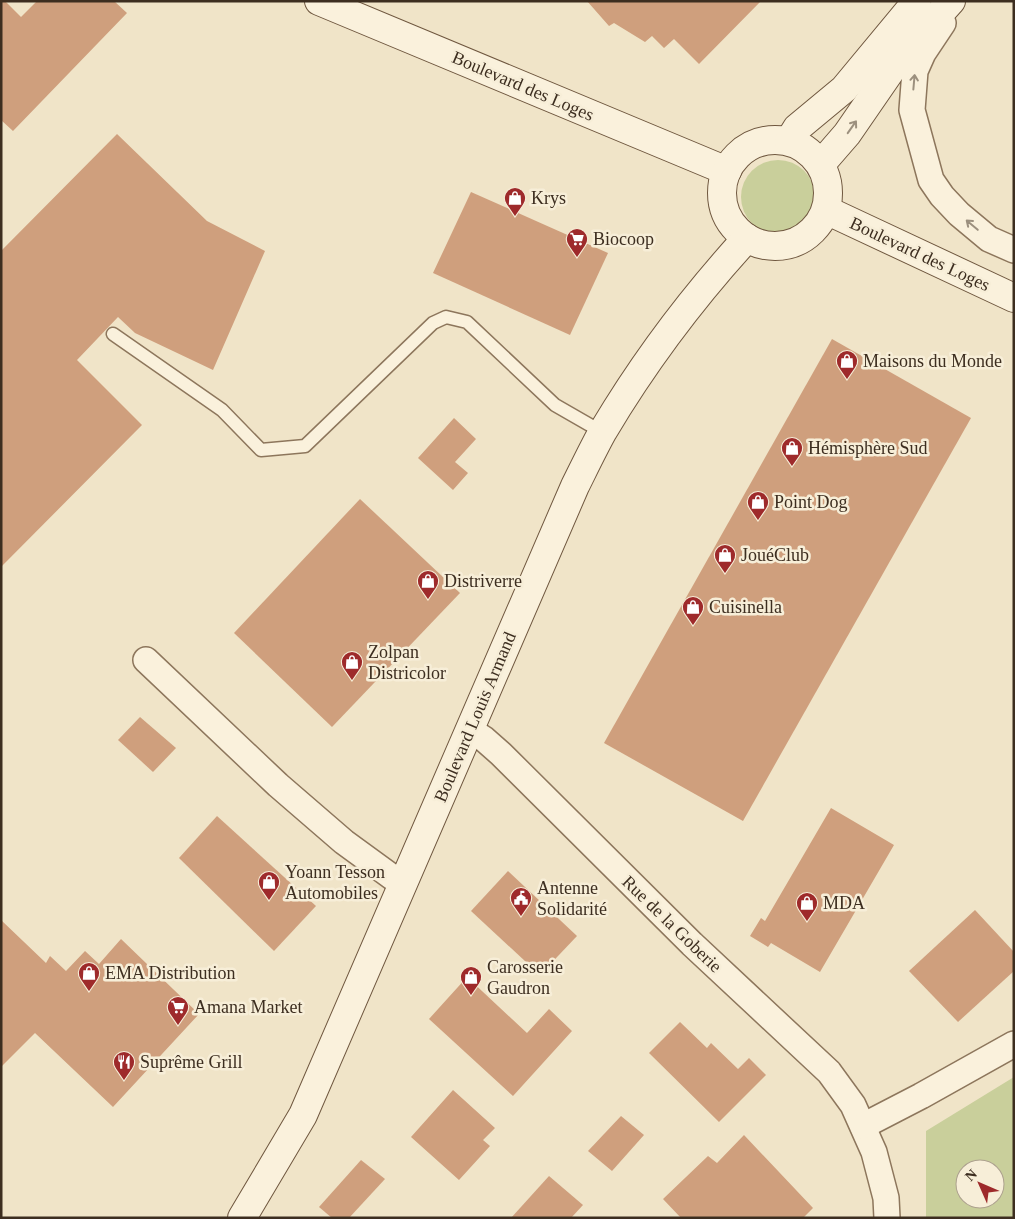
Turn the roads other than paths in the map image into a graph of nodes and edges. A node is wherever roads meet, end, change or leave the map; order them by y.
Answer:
1 (319, 1) edge
2 (917, 1) edge
3 (951, 1) edge
4 (958, 1) edge
5 (789, 141) junction
6 (821, 164) junction
7 (727, 171) junction
8 (826, 210) junction
9 (747, 238) junction
10 (1014, 250) edge
11 (1007, 291) edge
12 (112, 334) dead end
13 (602, 432) junction
14 (146, 660) dead end
15 (470, 730) junction
16 (403, 885) junction
17 (1014, 1044) edge
18 (863, 1126) junction
19 (242, 1218) edge
20 (887, 1218) edge

1 - 7 main road, Boulevard des Loges
2 - 5 main road
6 -> 3 main road
10 -> 4 street
5 - 6 main road
5 - 7 main road
6 - 8 main road
7 - 9 main road
8 - 9 main road
8 - 11 main road, Boulevard des Loges
9 - 13 main road, Boulevard Louis Armand
12 - 13 lane
13 - 15 main road, Boulevard Louis Armand
14 - 16 street
15 - 16 main road, Boulevard Louis Armand
15 - 18 street, Rue de la Goberie
16 - 19 main road, Boulevard Louis Armand
17 - 18 street
18 - 20 street, Rue de la Goberie

